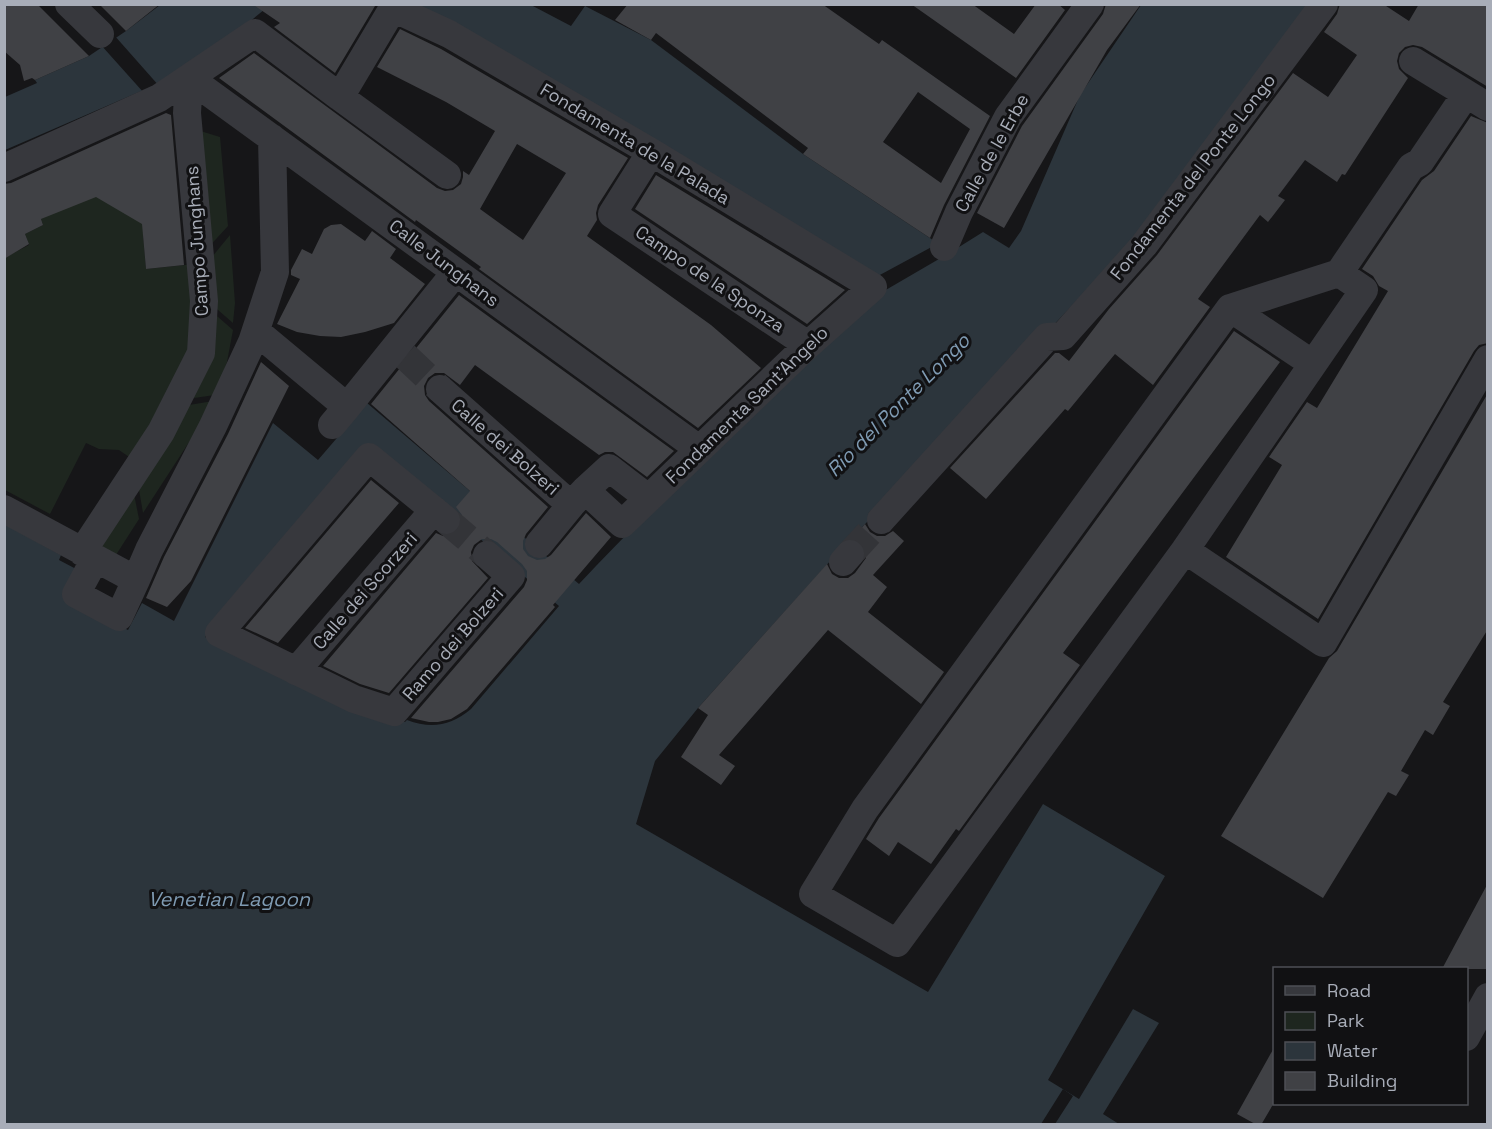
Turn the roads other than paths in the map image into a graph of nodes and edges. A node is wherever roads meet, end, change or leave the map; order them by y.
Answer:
1 (69, 4) edge
2 (1090, 4) edge
3 (1324, 4) edge
4 (100, 34) dead end
5 (1413, 61) dead end
6 (189, 78) junction
7 (340, 97) junction
8 (1477, 100) edge
9 (272, 138) junction
10 (651, 152) junction
11 (4, 168) edge
12 (447, 176) dead end
13 (944, 247) dead end
14 (455, 273) junction
15 (1339, 273) junction
16 (873, 287) joint
17 (1230, 308) junction
18 (257, 332) junction
19 (808, 345) junction
20 (1488, 359) edge
21 (1313, 364) junction
22 (452, 396) tunnel mouth
23 (699, 450) junction
24 (578, 498) junction
25 (648, 498) junction
26 (4, 509) edge
27 (881, 520) tunnel mouth
28 (622, 524) joint
29 (539, 544) dead end
30 (1185, 550) junction
31 (89, 555) junction
32 (487, 555) tunnel mouth
33 (136, 580) junction
34 (296, 671) junction
35 (1488, 997) edge
36 (1468, 1035) edge

1 - 4 street
2 - 13 street, Calle de le Erbe
3 - 27 street, Fondamenta del Ponte Longo
5 - 8 street
6 - 7 street
6 - 9 street, Calle Junghans
6 - 11 street
6 - 31 street, Campo Junghans
7 - 10 street, Fondamenta de la Palada
7 - 12 street
8 - 15 street
9 - 14 street, Calle Junghans
9 - 18 street
10 - 16 street, Fondamenta de la Palada
10 - 19 street, Campo de la Sponza
14 - 18 street
14 - 23 street, Calle Junghans
15 - 17 street
15 - 21 street
16 - 19 street, Fondamenta Sant'Angelo
17 - 21 street
17 - 30 street
18 - 33 street
19 - 23 street, Fondamenta Sant'Angelo
20 - 30 street
21 - 30 street
22 - 24 street, Calle dei Bolzeri
23 - 25 street, Fondamenta Sant'Angelo
24 - 25 street
24 - 28 street, Calle dei Bolzeri
24 - 29 street, Calle dei Bolzeri
25 - 28 street, Fondamenta Sant'Angelo
26 - 31 street
31 - 33 street
31 - 33 street, Campo Junghans
32 - 34 street, Ramo dei Bolzeri
34 - 34 street, Calle dei Scorzeri
35 - 36 street

